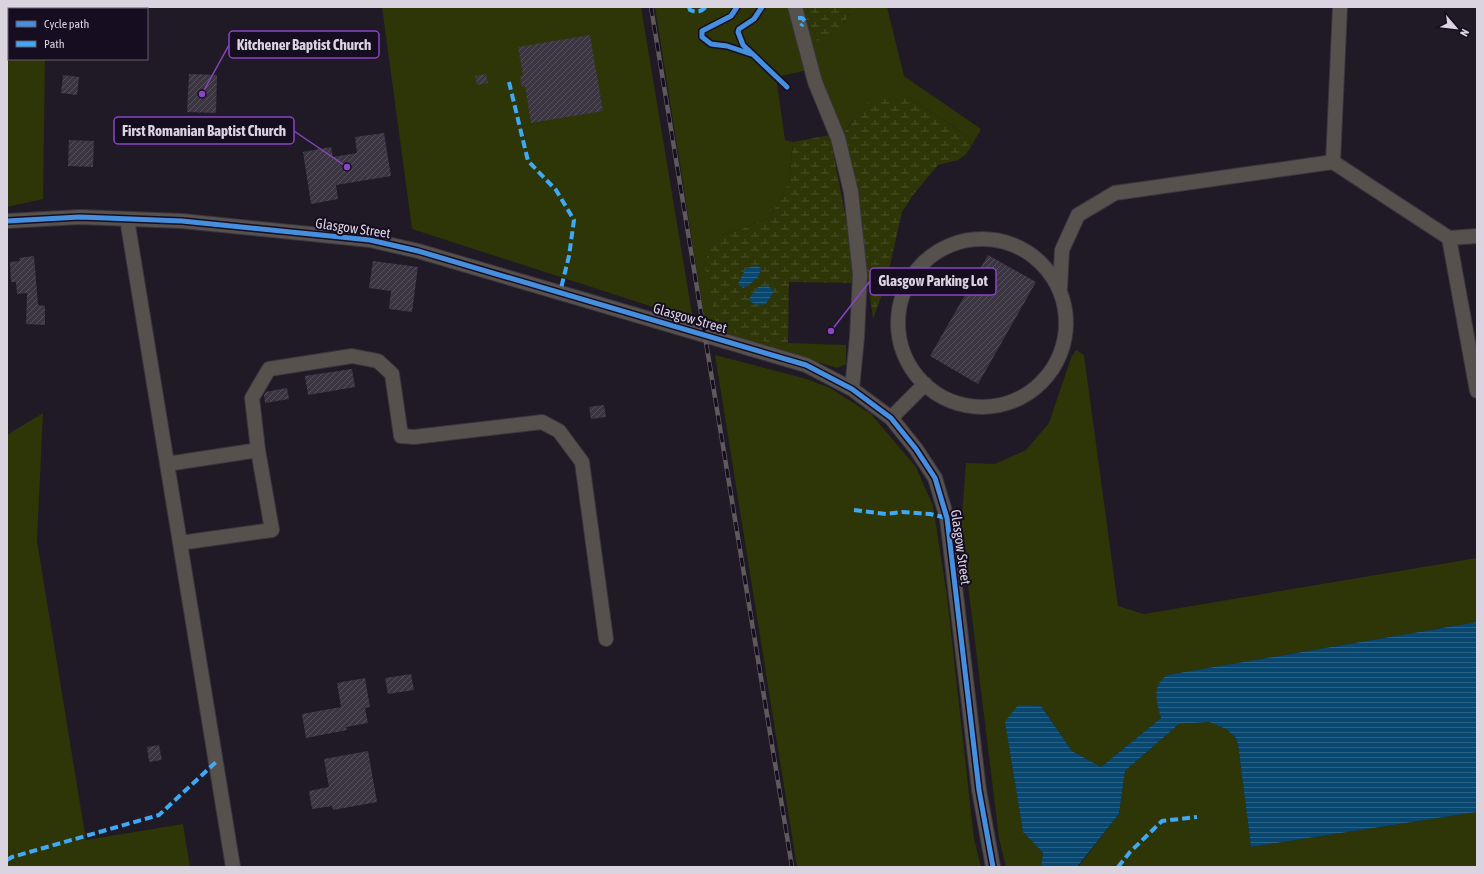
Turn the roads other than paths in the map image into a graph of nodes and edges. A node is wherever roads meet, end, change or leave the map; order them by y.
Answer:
1 (795, 7) edge
2 (1340, 7) edge
3 (1333, 162) junction
4 (127, 219) junction
5 (7, 221) edge
6 (1477, 236) edge
7 (1449, 238) junction
8 (1060, 291) junction
9 (925, 384) junction
10 (852, 389) junction
11 (1477, 391) edge
12 (891, 418) junction
13 (258, 450) junction
14 (168, 464) junction
15 (180, 542) junction
16 (606, 639) dead end
17 (233, 867) edge
18 (993, 867) edge

1 - 10 street
2 - 3 street
3 - 7 street
3 - 8 street
4 - 5 street, Glasgow Street
4 - 10 street, Glasgow Street
4 - 14 street
6 - 7 street
7 - 11 street
8 - 9 street
8 - 9 street
9 - 12 street
10 - 12 street, Glasgow Street
12 - 18 street, Glasgow Street
13 - 14 street
13 - 15 street
13 - 16 street
14 - 15 street
15 - 17 street

